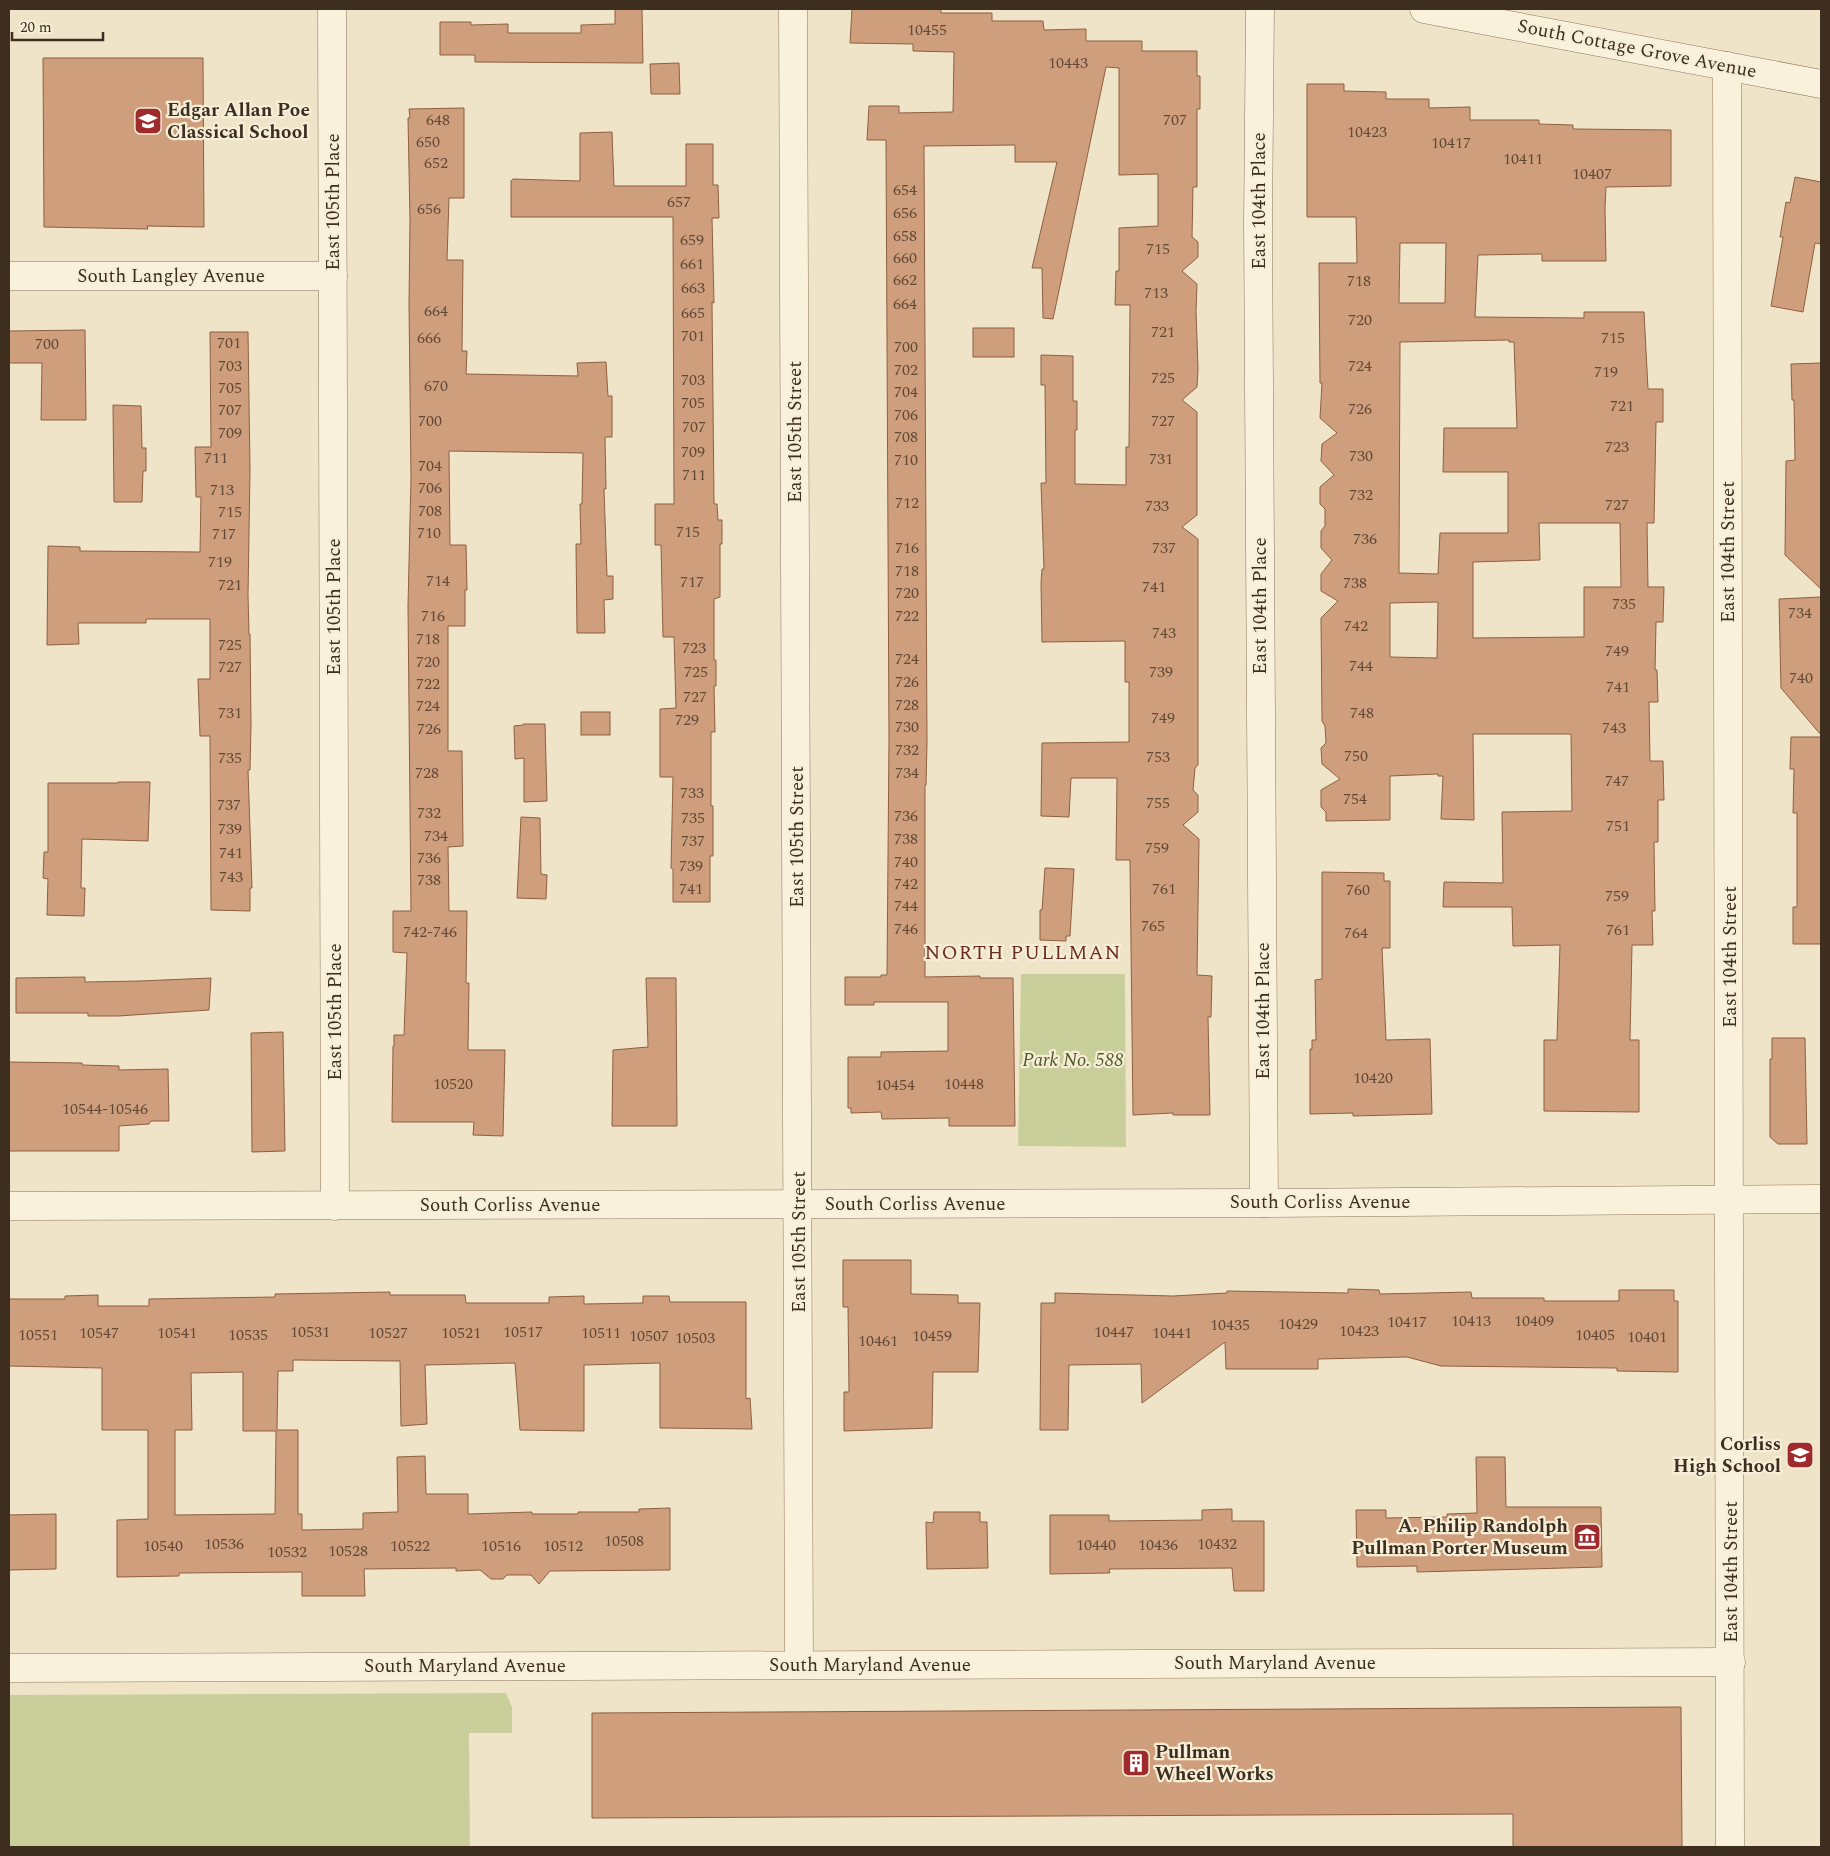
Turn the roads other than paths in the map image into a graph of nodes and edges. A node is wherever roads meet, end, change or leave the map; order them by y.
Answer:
1 (332, 9) edge
2 (793, 9) edge
3 (1260, 9) edge
4 (1424, 9) edge
5 (1727, 66) junction
6 (1821, 84) edge
7 (9, 276) edge
8 (333, 276) junction
9 (1730, 1199) junction
10 (1821, 1199) edge
11 (1264, 1203) junction
12 (799, 1204) junction
13 (9, 1206) edge
14 (335, 1206) junction
15 (1730, 1662) junction
16 (799, 1665) junction
17 (9, 1668) edge
18 (1730, 1847) edge

1 - 8 street, East 105th Place
2 - 12 street, East 105th Street
3 - 11 street, East 104th Place
4 - 5 street, South Cottage Grove Avenue
5 - 6 street, South Cottage Grove Avenue
5 - 9 street, East 104th Street
7 - 8 street, South Langley Avenue
8 - 14 street, East 105th Place
9 - 10 street, South Corliss Avenue
9 - 11 street, South Corliss Avenue
9 - 15 street, East 104th Street
11 - 12 street, South Corliss Avenue
12 - 14 street, South Corliss Avenue
12 - 16 street, East 105th Street
13 - 14 street, South Corliss Avenue
15 - 16 street, South Maryland Avenue
15 - 18 street, East 104th Street
16 - 17 street, South Maryland Avenue

